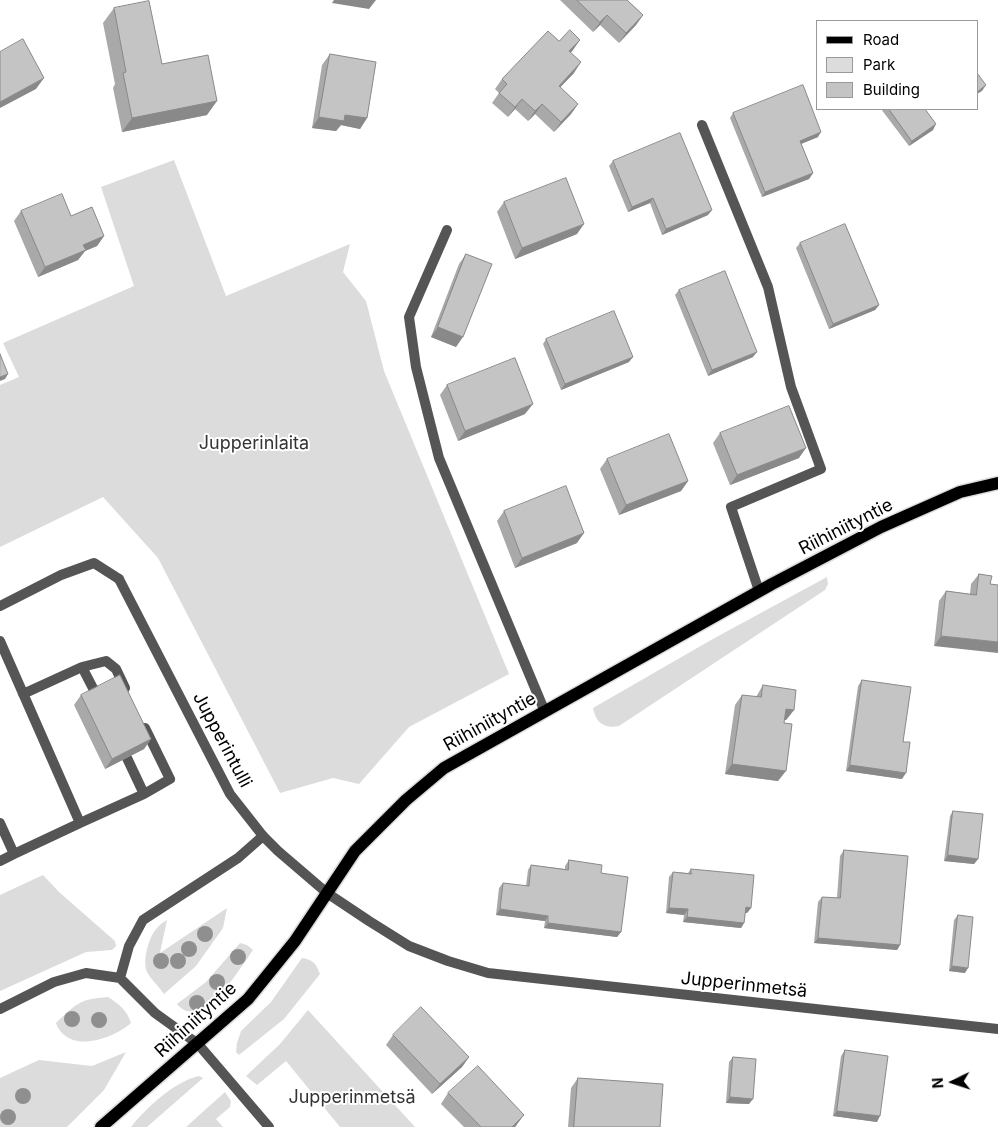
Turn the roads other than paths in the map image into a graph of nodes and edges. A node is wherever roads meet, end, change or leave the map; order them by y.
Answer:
1 (702, 125) dead end
2 (447, 230) dead end
3 (998, 483) edge
4 (759, 591) junction
5 (0, 606) edge
6 (0, 641) edge
7 (82, 667) junction
8 (23, 694) junction
9 (96, 694) edge
10 (129, 695) edge
11 (545, 712) junction
12 (141, 720) edge
13 (127, 758) edge
14 (144, 794) junction
15 (80, 823) junction
16 (0, 824) edge
17 (263, 836) junction
18 (14, 854) junction
19 (0, 861) edge
20 (327, 893) junction
21 (120, 978) junction
22 (0, 1009) edge
23 (998, 1029) edge
24 (198, 1044) junction
25 (101, 1127) edge
26 (269, 1127) edge

1 - 4 street
2 - 11 street
3 - 4 main road, Riihiniityntie
4 - 11 main road, Riihiniityntie
5 - 17 street, Jupperintulli
6 - 8 street
7 - 8 street
7 - 9 street
7 - 10 street
8 - 15 street
11 - 20 main road, Riihiniityntie
12 - 14 street
13 - 14 street
14 - 15 street
15 - 18 street
16 - 18 street
17 - 20 street, Jupperintulli
17 - 21 street
18 - 19 street
20 - 23 street, Jupperinmetsä
20 - 24 main road, Riihiniityntie
21 - 22 street
21 - 24 street
24 - 25 main road, Riihiniityntie
24 - 26 street

